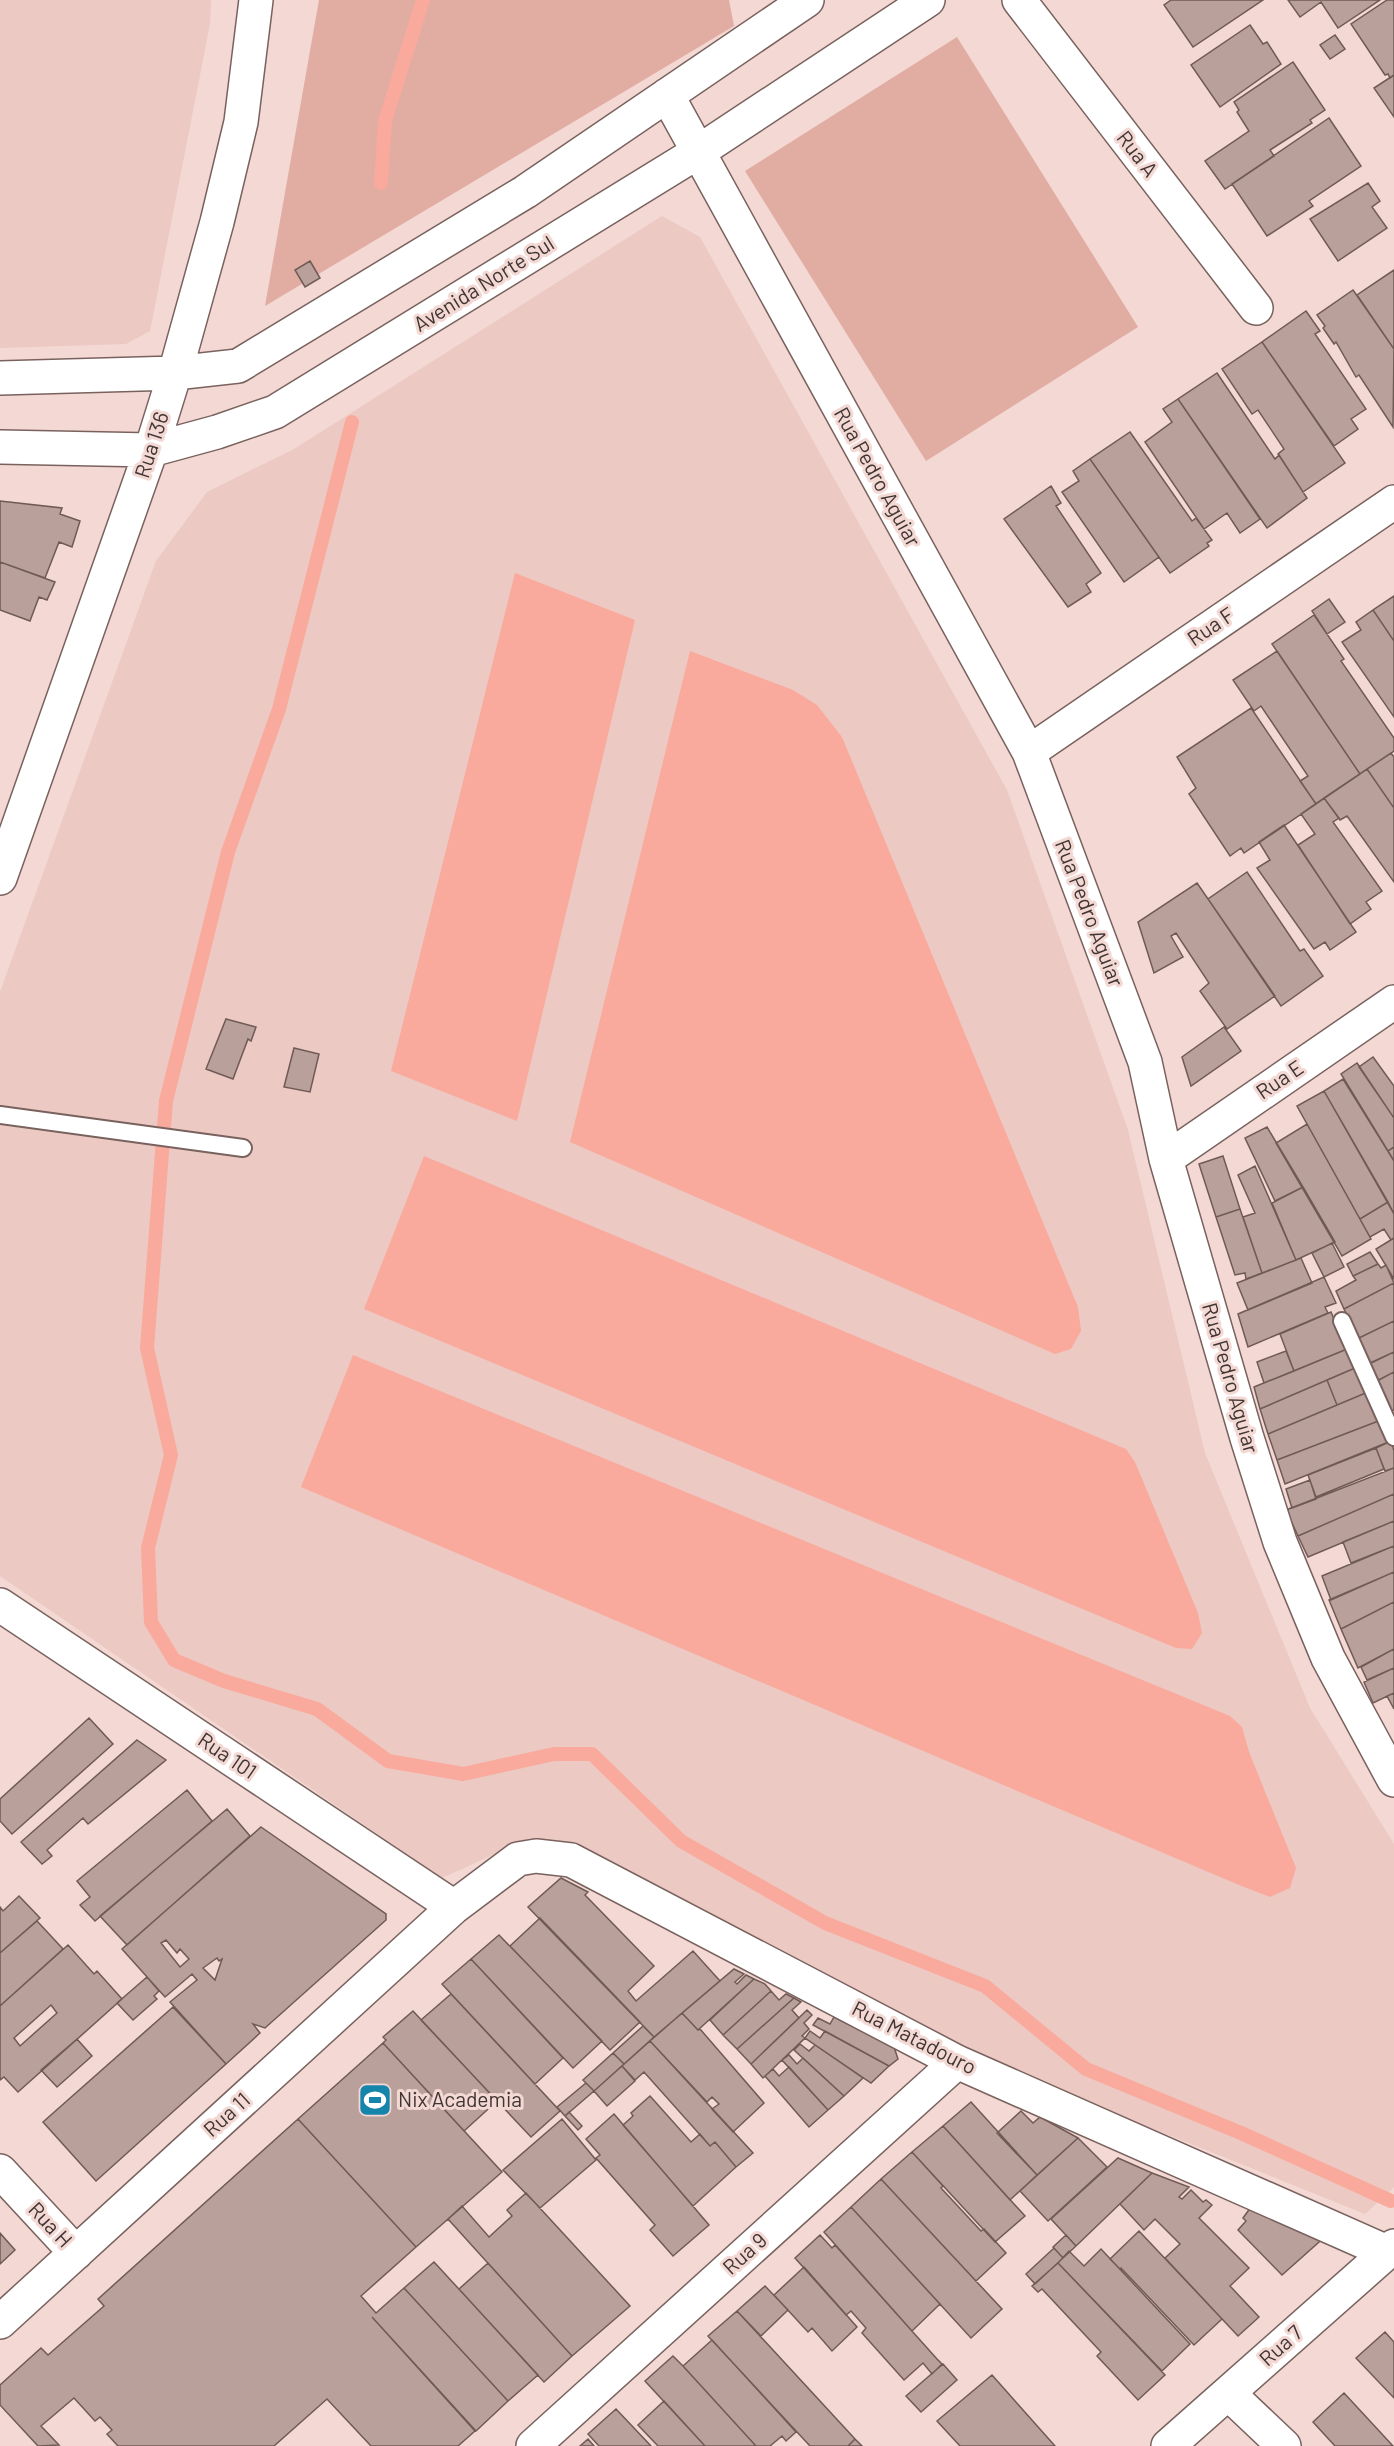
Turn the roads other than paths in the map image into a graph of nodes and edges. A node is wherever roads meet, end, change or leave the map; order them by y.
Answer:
1 (256, 0) edge
2 (807, 0) edge
3 (928, 0) edge
4 (1019, 0) edge
5 (667, 95) junction
6 (698, 152) junction
7 (1256, 308) dead end
8 (175, 373) junction
9 (0, 378) edge
10 (0, 447) edge
11 (151, 450) junction
12 (1394, 502) edge
13 (1029, 752) junction
14 (0, 878) edge
15 (1394, 1002) edge
16 (0, 1115) edge
17 (243, 1148) dead end
18 (1166, 1159) junction
19 (1342, 1321) dead end
20 (1394, 1437) edge
21 (0, 1605) edge
22 (1394, 1780) edge
23 (454, 1907) junction
24 (957, 2061) junction
25 (0, 2171) edge
26 (1391, 2249) edge
27 (76, 2253) junction
28 (0, 2322) edge
29 (1228, 2393) junction
30 (533, 2446) edge
31 (1168, 2446) edge
32 (1284, 2446) edge

1 - 8 street, Rua 136
2 - 5 street
3 - 6 street, Avenida Norte Sul
4 - 7 street, Rua A
5 - 6 street, Rua Pedro Aguiar
5 - 8 street
6 - 11 street, Avenida Norte Sul
6 - 13 street, Rua Pedro Aguiar
8 - 9 street
8 - 11 street, Rua 136
10 - 11 street, Avenida Norte Sul
11 - 14 street, Rua 136
12 - 13 street, Rua F
13 - 18 street, Rua Pedro Aguiar
15 - 18 street, Rua E
16 - 17 lane
18 - 22 street, Rua Pedro Aguiar
19 - 20 lane
21 - 23 street, Rua 101
23 - 24 street, Rua Matadouro
23 - 27 street, Rua 11
24 - 26 street, Rua Matadouro
24 - 30 street, Rua 9
25 - 27 street, Rua H
26 - 29 street, Rua 7
27 - 28 street, Rua 11
29 - 31 street, Rua 7
29 - 32 street

